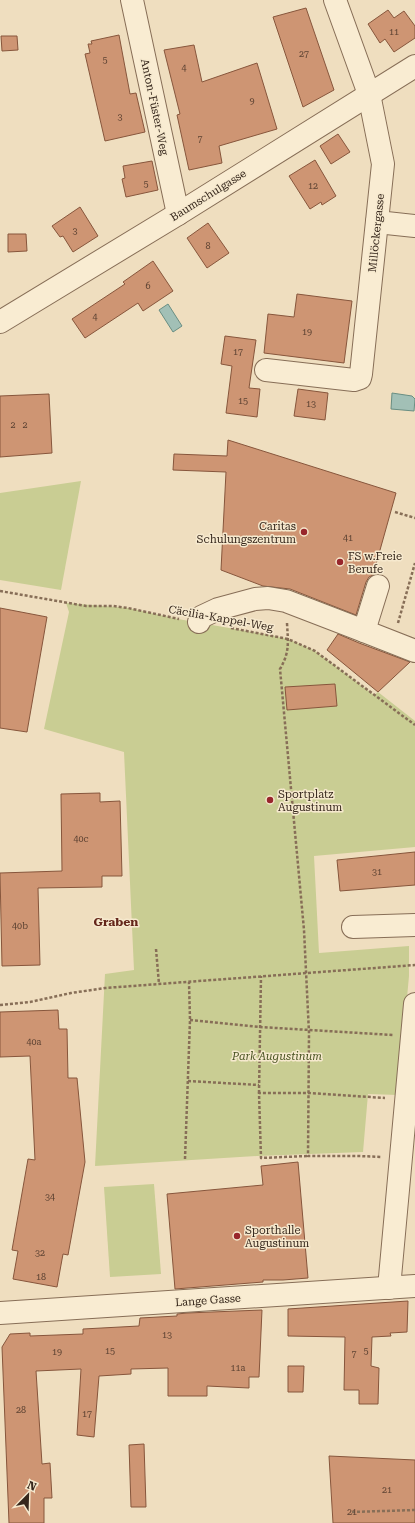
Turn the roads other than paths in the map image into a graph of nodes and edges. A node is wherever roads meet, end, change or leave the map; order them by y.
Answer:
1 (132, 0) edge
2 (335, 0) edge
3 (415, 66) edge
4 (369, 94) junction
5 (178, 214) junction
6 (377, 222) junction
7 (415, 226) edge
8 (0, 322) edge
9 (266, 370) dead end
10 (378, 586) dead end
11 (199, 622) road end
12 (364, 631) junction
13 (415, 652) edge
14 (415, 925) edge
15 (353, 927) dead end
16 (415, 1004) edge
17 (415, 1286) edge
18 (389, 1288) junction
19 (0, 1313) edge

1 - 5 street, Anton-Füster-Weg
2 - 4 street, Millöckergasse
3 - 4 street, Baumschulgasse
4 - 5 street, Baumschulgasse
4 - 6 street, Millöckergasse
5 - 8 street, Baumschulgasse
6 - 7 street
6 - 9 street, Millöckergasse
10 - 12 street
11 - 12 street
12 - 13 street
14 - 15 street
16 - 18 street
17 - 18 street, Lange Gasse
18 - 19 street, Lange Gasse

